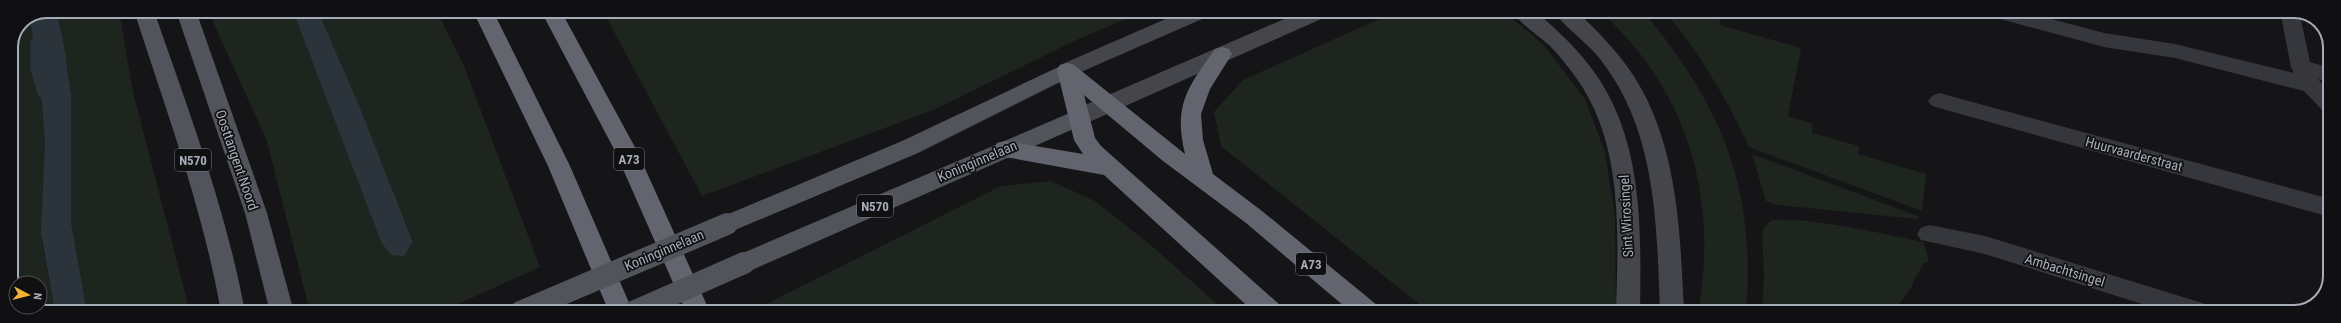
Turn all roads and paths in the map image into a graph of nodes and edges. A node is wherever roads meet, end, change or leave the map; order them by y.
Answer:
1 (146, 18) edge
2 (188, 18) edge
3 (486, 18) edge
4 (555, 18) edge
5 (1186, 18) edge
6 (1305, 18) edge
7 (1530, 18) edge
8 (1571, 18) edge
9 (2022, 18) edge
10 (2291, 18) edge
11 (1222, 54) junction
12 (2301, 67) junction
13 (1067, 70) junction
14 (2323, 73) edge
15 (2311, 85) junction
16 (2323, 98) edge
17 (1939, 101) dead end
18 (1108, 104) junction
19 (1079, 117) junction
20 (1005, 150) junction
21 (1107, 166) junction
22 (1203, 179) junction
23 (2323, 206) edge
24 (1929, 234) dead end
25 (232, 305) edge
26 (280, 305) edge
27 (536, 305) edge
28 (618, 305) edge
29 (649, 305) edge
30 (695, 305) edge
31 (1263, 305) edge
32 (1360, 305) edge
33 (1628, 305) edge
34 (1672, 305) edge
35 (2159, 305) edge

1 - 25 main road, N570
2 - 26 main road, Oosttangent Noord / N570
3 - 28 highway
4 - 30 highway, A73
5 - 13 main road, Koninginnelaan
6 - 11 main road, Koninginnelaan / N570
7 - 33 main road, Sint Wirosingel
8 - 34 main road
9 - 15 street
10 - 12 street
11 - 18 main road, Koninginnelaan / N570
11 - 22 highway
12 - 14 street
12 - 15 street
13 - 18 highway, A73
13 - 19 highway
13 - 27 main road, Koninginnelaan, bridge
15 - 16 street
17 - 23 street, Huurvaarderstraat
18 - 19 main road, Koninginnelaan / N570
18 - 22 highway, A73
19 - 20 main road, Koninginnelaan / N570
19 - 21 highway
20 - 21 highway
20 - 29 main road, Koninginnelaan / N570, bridge
21 - 31 highway
22 - 32 highway, A73
24 - 35 street, Ambachtsingel

